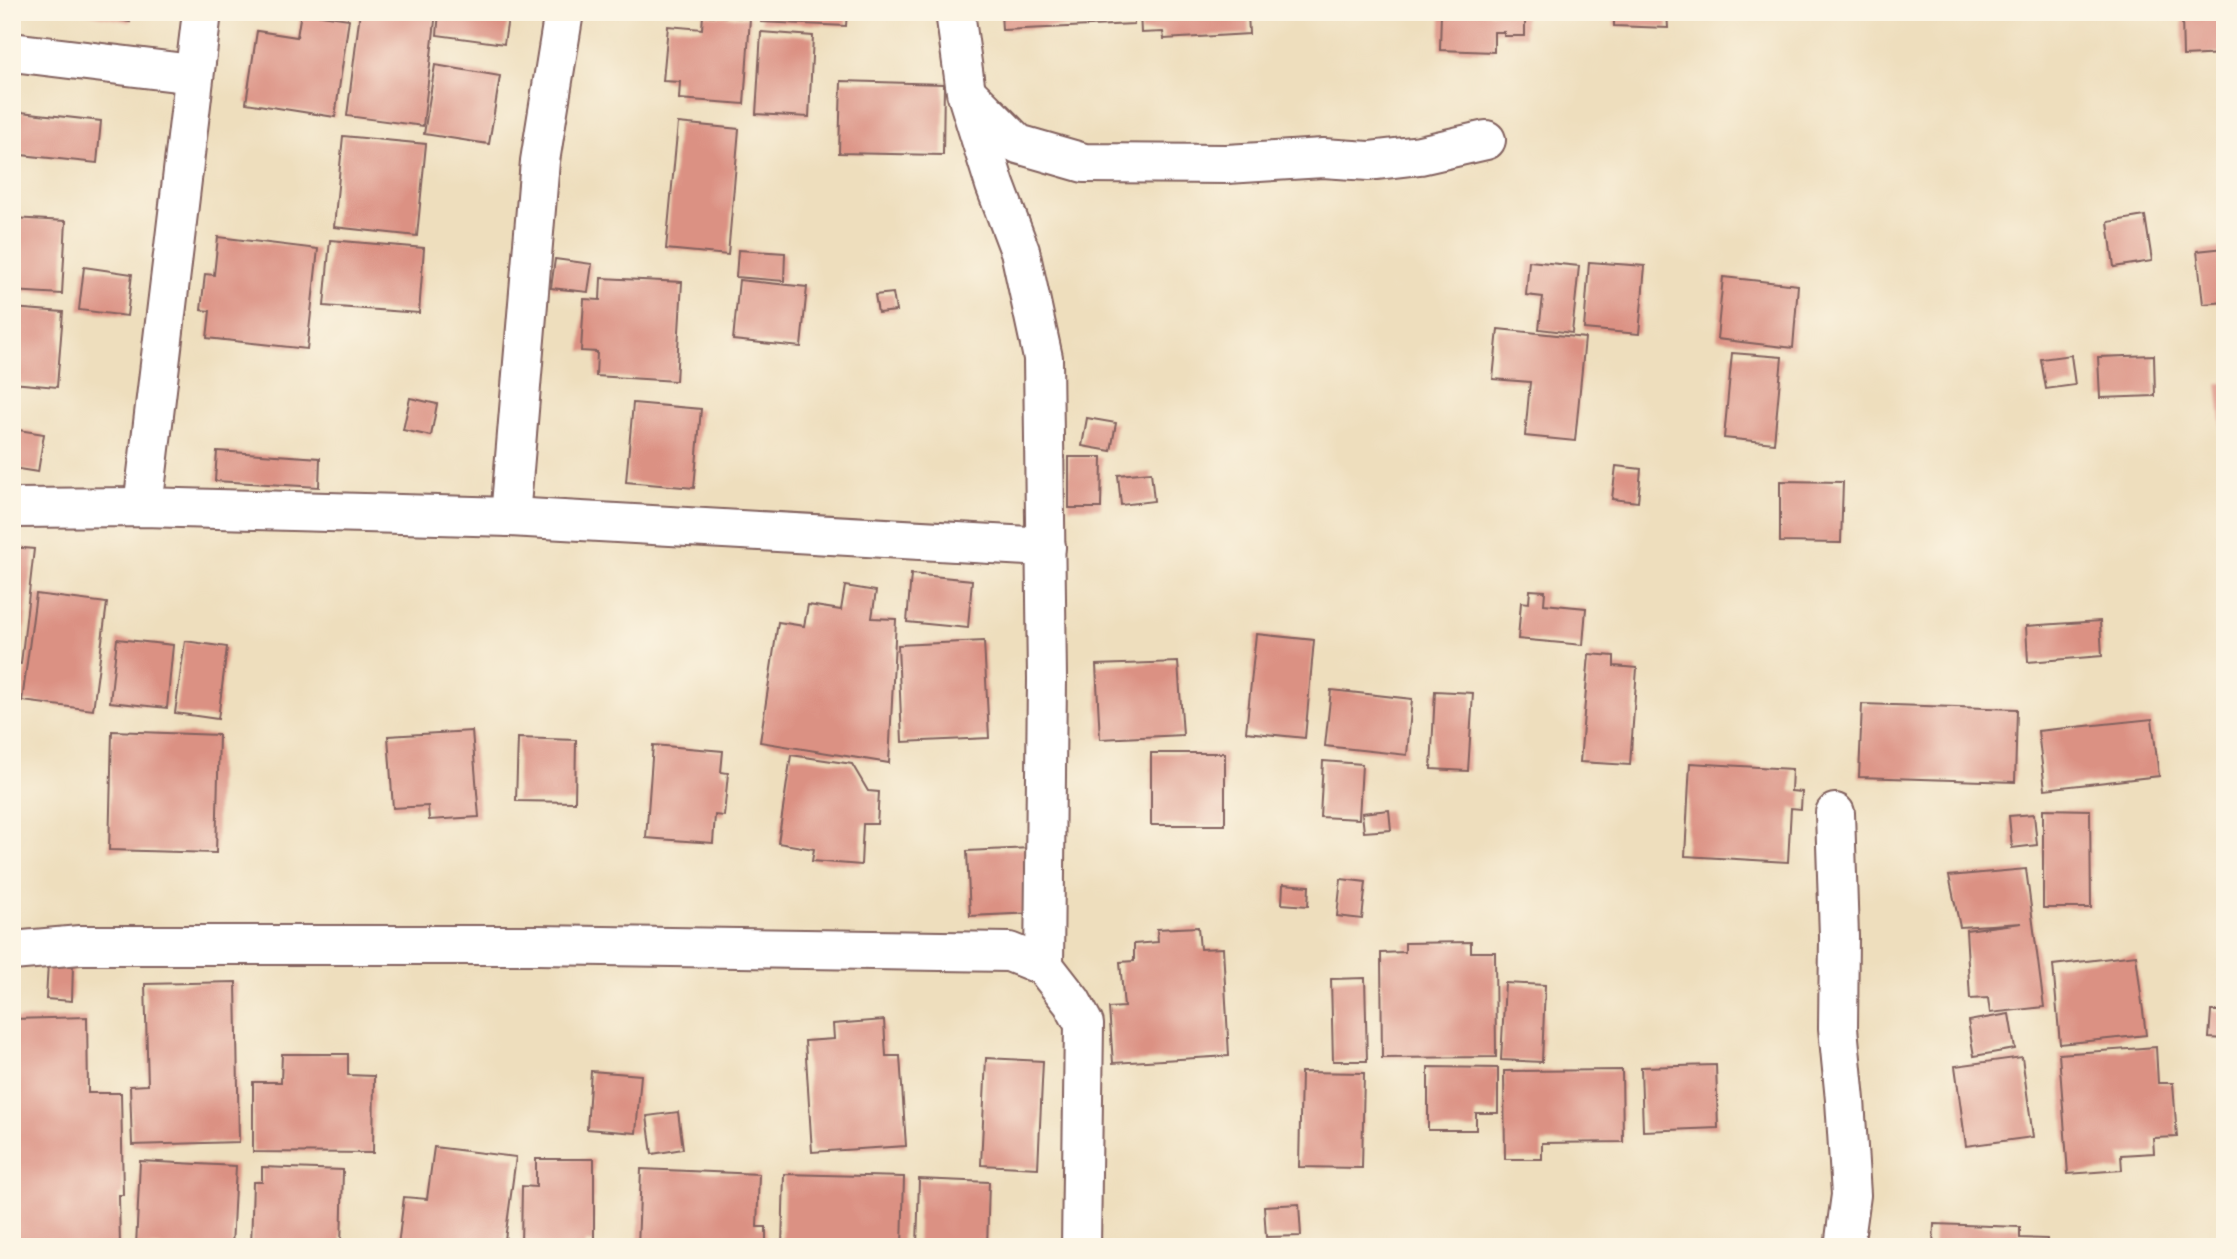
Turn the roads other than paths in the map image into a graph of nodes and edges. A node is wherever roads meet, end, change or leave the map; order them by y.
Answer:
1 (202, 12) edge
2 (564, 12) edge
3 (955, 12) edge
4 (12, 52) edge
5 (193, 74) junction
6 (966, 92) junction
7 (1486, 141) dead end
8 (143, 507) junction
9 (12, 508) edge
10 (510, 517) junction
11 (1046, 547) junction
12 (1835, 813) dead end
13 (12, 951) edge
14 (1044, 966) junction
15 (1081, 1247) edge
16 (1844, 1247) edge

1 - 5 street
2 - 10 street
3 - 6 street
4 - 5 street
5 - 8 street
6 - 7 street
6 - 11 street
8 - 9 street
8 - 10 street
10 - 11 street
11 - 14 street
12 - 16 street
13 - 14 street
14 - 15 street

